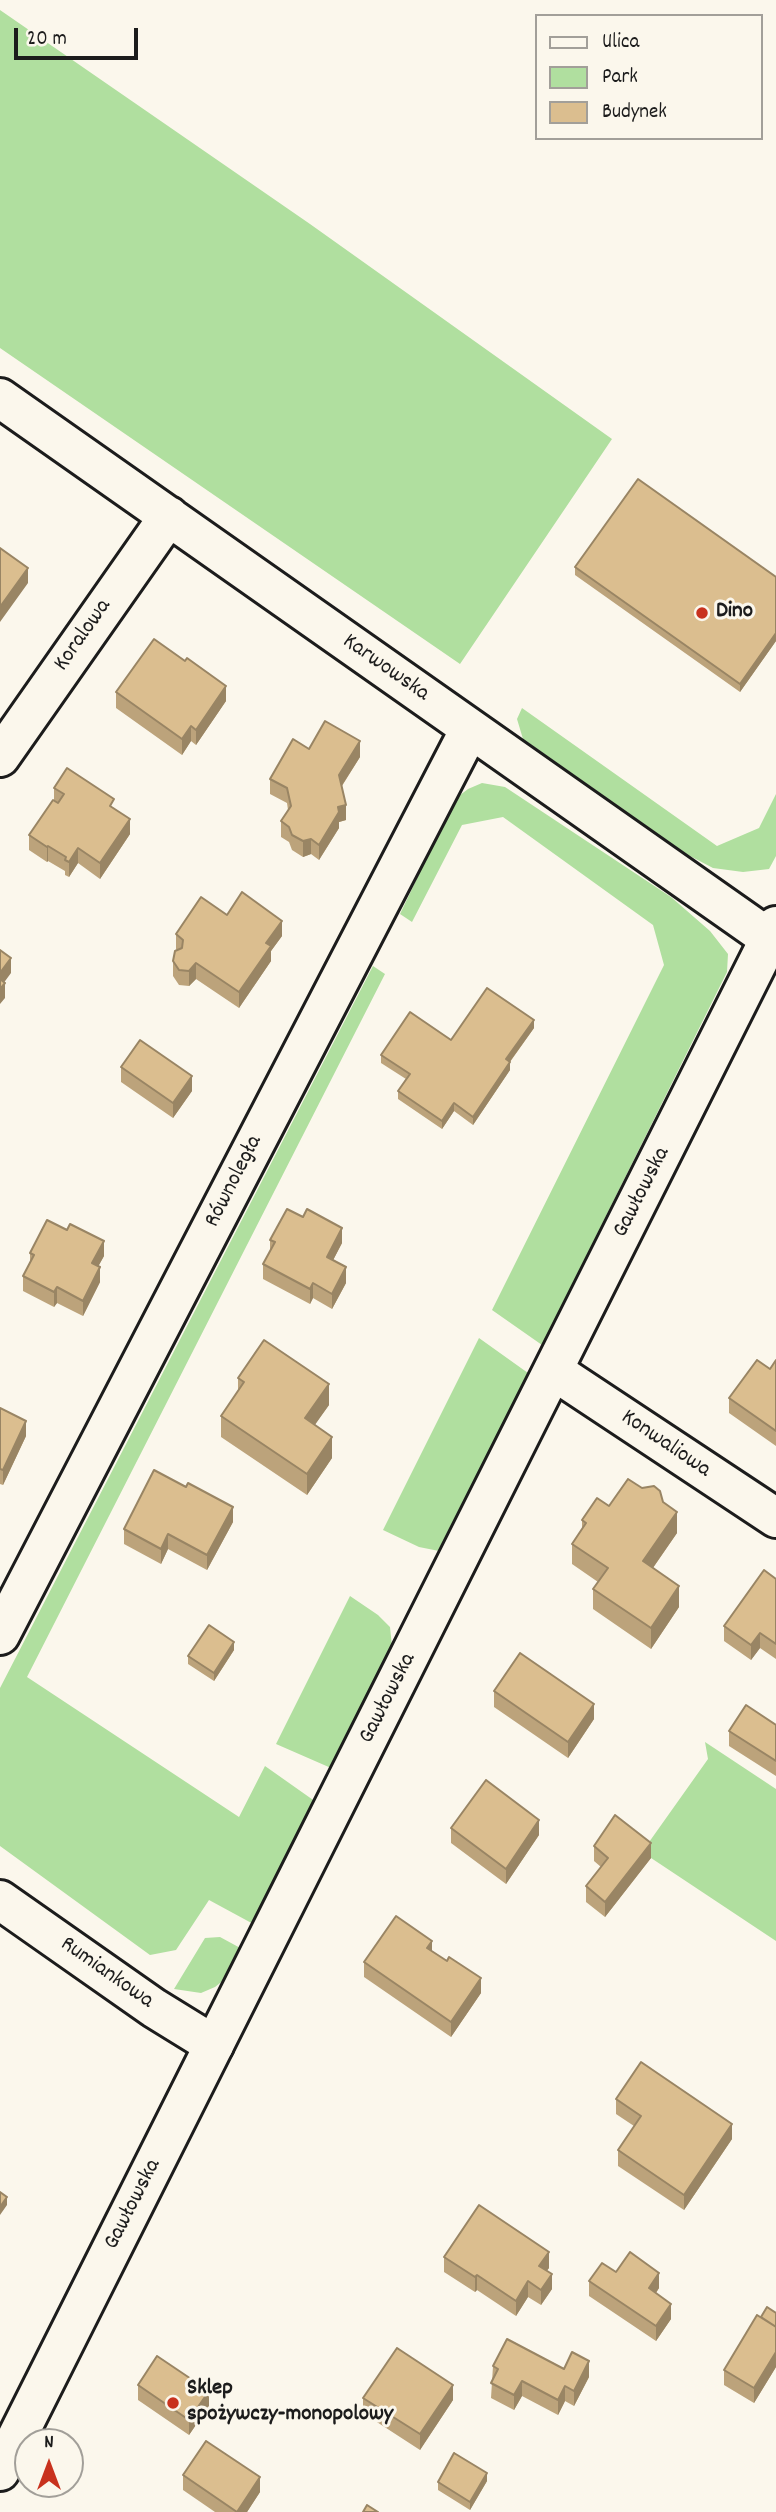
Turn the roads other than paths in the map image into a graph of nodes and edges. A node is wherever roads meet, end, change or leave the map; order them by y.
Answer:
1 (0, 398) edge
2 (169, 516) junction
3 (470, 729) junction
4 (0, 757) edge
5 (773, 933) edge
6 (554, 1371) junction
7 (776, 1518) edge
8 (0, 1635) edge
9 (0, 1900) edge
10 (214, 2045) junction
11 (2, 2464) edge

1 - 2 street, Karwowska
2 - 3 street, Karwowska
2 - 4 street, Koralowa
3 - 5 street, Karwowska
3 - 8 street, Równoległa
5 - 6 street, Gawłowska
6 - 7 street, Konwaliowa
6 - 10 street, Gawłowska
9 - 10 street, Rumiankowa
10 - 11 street, Gawłowska

